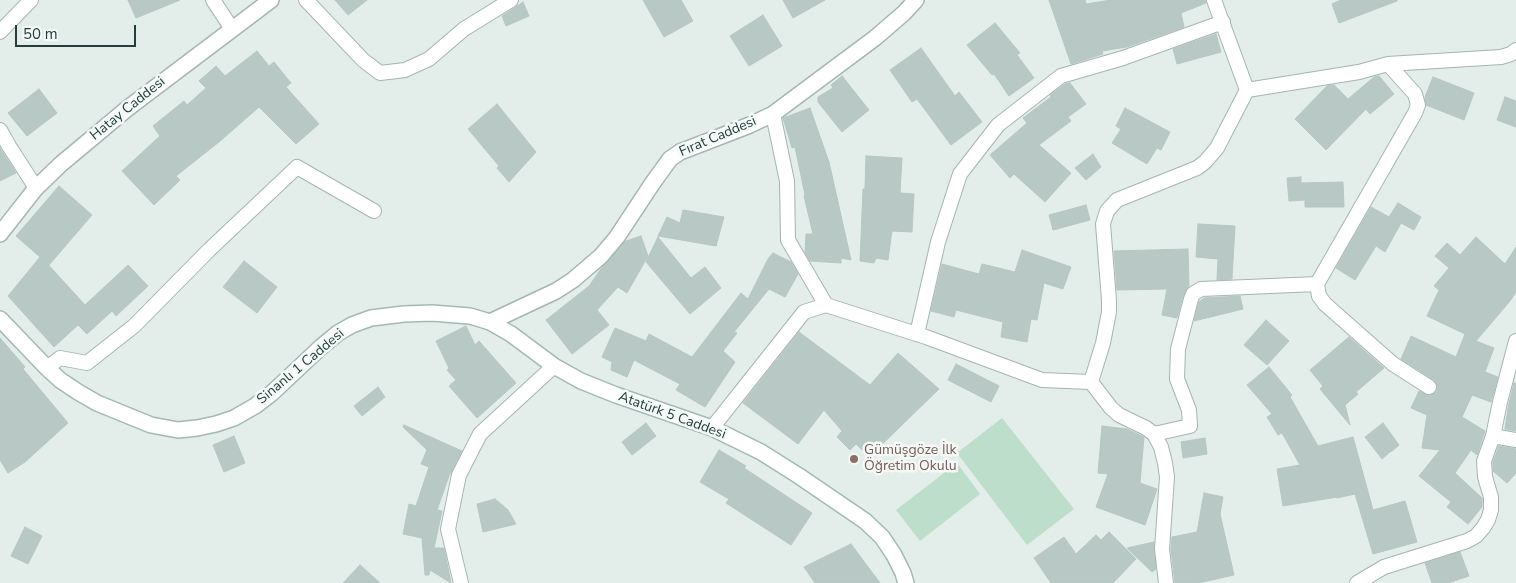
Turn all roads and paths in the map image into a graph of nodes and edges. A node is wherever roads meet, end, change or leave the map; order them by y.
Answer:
1 (31, 0) edge
2 (213, 0) edge
3 (271, 0) edge
4 (306, 0) edge
5 (511, 0) edge
6 (916, 0) edge
7 (1214, 0) edge
8 (1222, 22) junction
9 (232, 29) junction
10 (0, 32) edge
11 (1516, 50) edge
12 (1388, 64) junction
13 (1247, 90) junction
14 (772, 114) junction
15 (0, 130) edge
16 (36, 188) junction
17 (374, 211) dead end
18 (0, 234) edge
19 (1317, 284) junction
20 (826, 305) junction
21 (0, 318) edge
22 (490, 322) junction
23 (917, 334) junction
24 (1516, 341) edge
25 (554, 366) junction
26 (47, 368) junction
27 (1091, 382) junction
28 (1429, 387) dead end
29 (712, 428) junction
30 (1154, 434) junction
31 (1493, 436) junction
32 (1516, 440) edge
33 (461, 583) edge
34 (906, 583) edge
35 (1166, 583) edge
36 (1357, 583) edge

1 - 10 street
2 - 9 street
3 - 9 main road, Hatay Caddesi
4 - 5 street
6 - 14 main road, Fırat Caddesi
7 - 8 street
8 - 13 street
8 - 23 street
9 - 16 main road, Hatay Caddesi
11 - 12 street
12 - 13 street
12 - 19 street
13 - 27 street
14 - 20 street
14 - 22 main road, Fırat Caddesi
15 - 16 street
16 - 18 main road, Hatay Caddesi
17 - 26 street
19 - 28 street
19 - 30 street
20 - 23 street
20 - 29 street
21 - 26 main road, Sinanlı 1 Caddesi
22 - 25 main road, Atatürk 5 Caddesi
22 - 26 main road, Sinanlı 1 Caddesi
23 - 27 street
24 - 31 street
25 - 29 main road, Atatürk 5 Caddesi
25 - 33 street
27 - 30 street
29 - 34 main road, Atatürk 5 Caddesi
30 - 35 street
31 - 32 street
31 - 36 street

